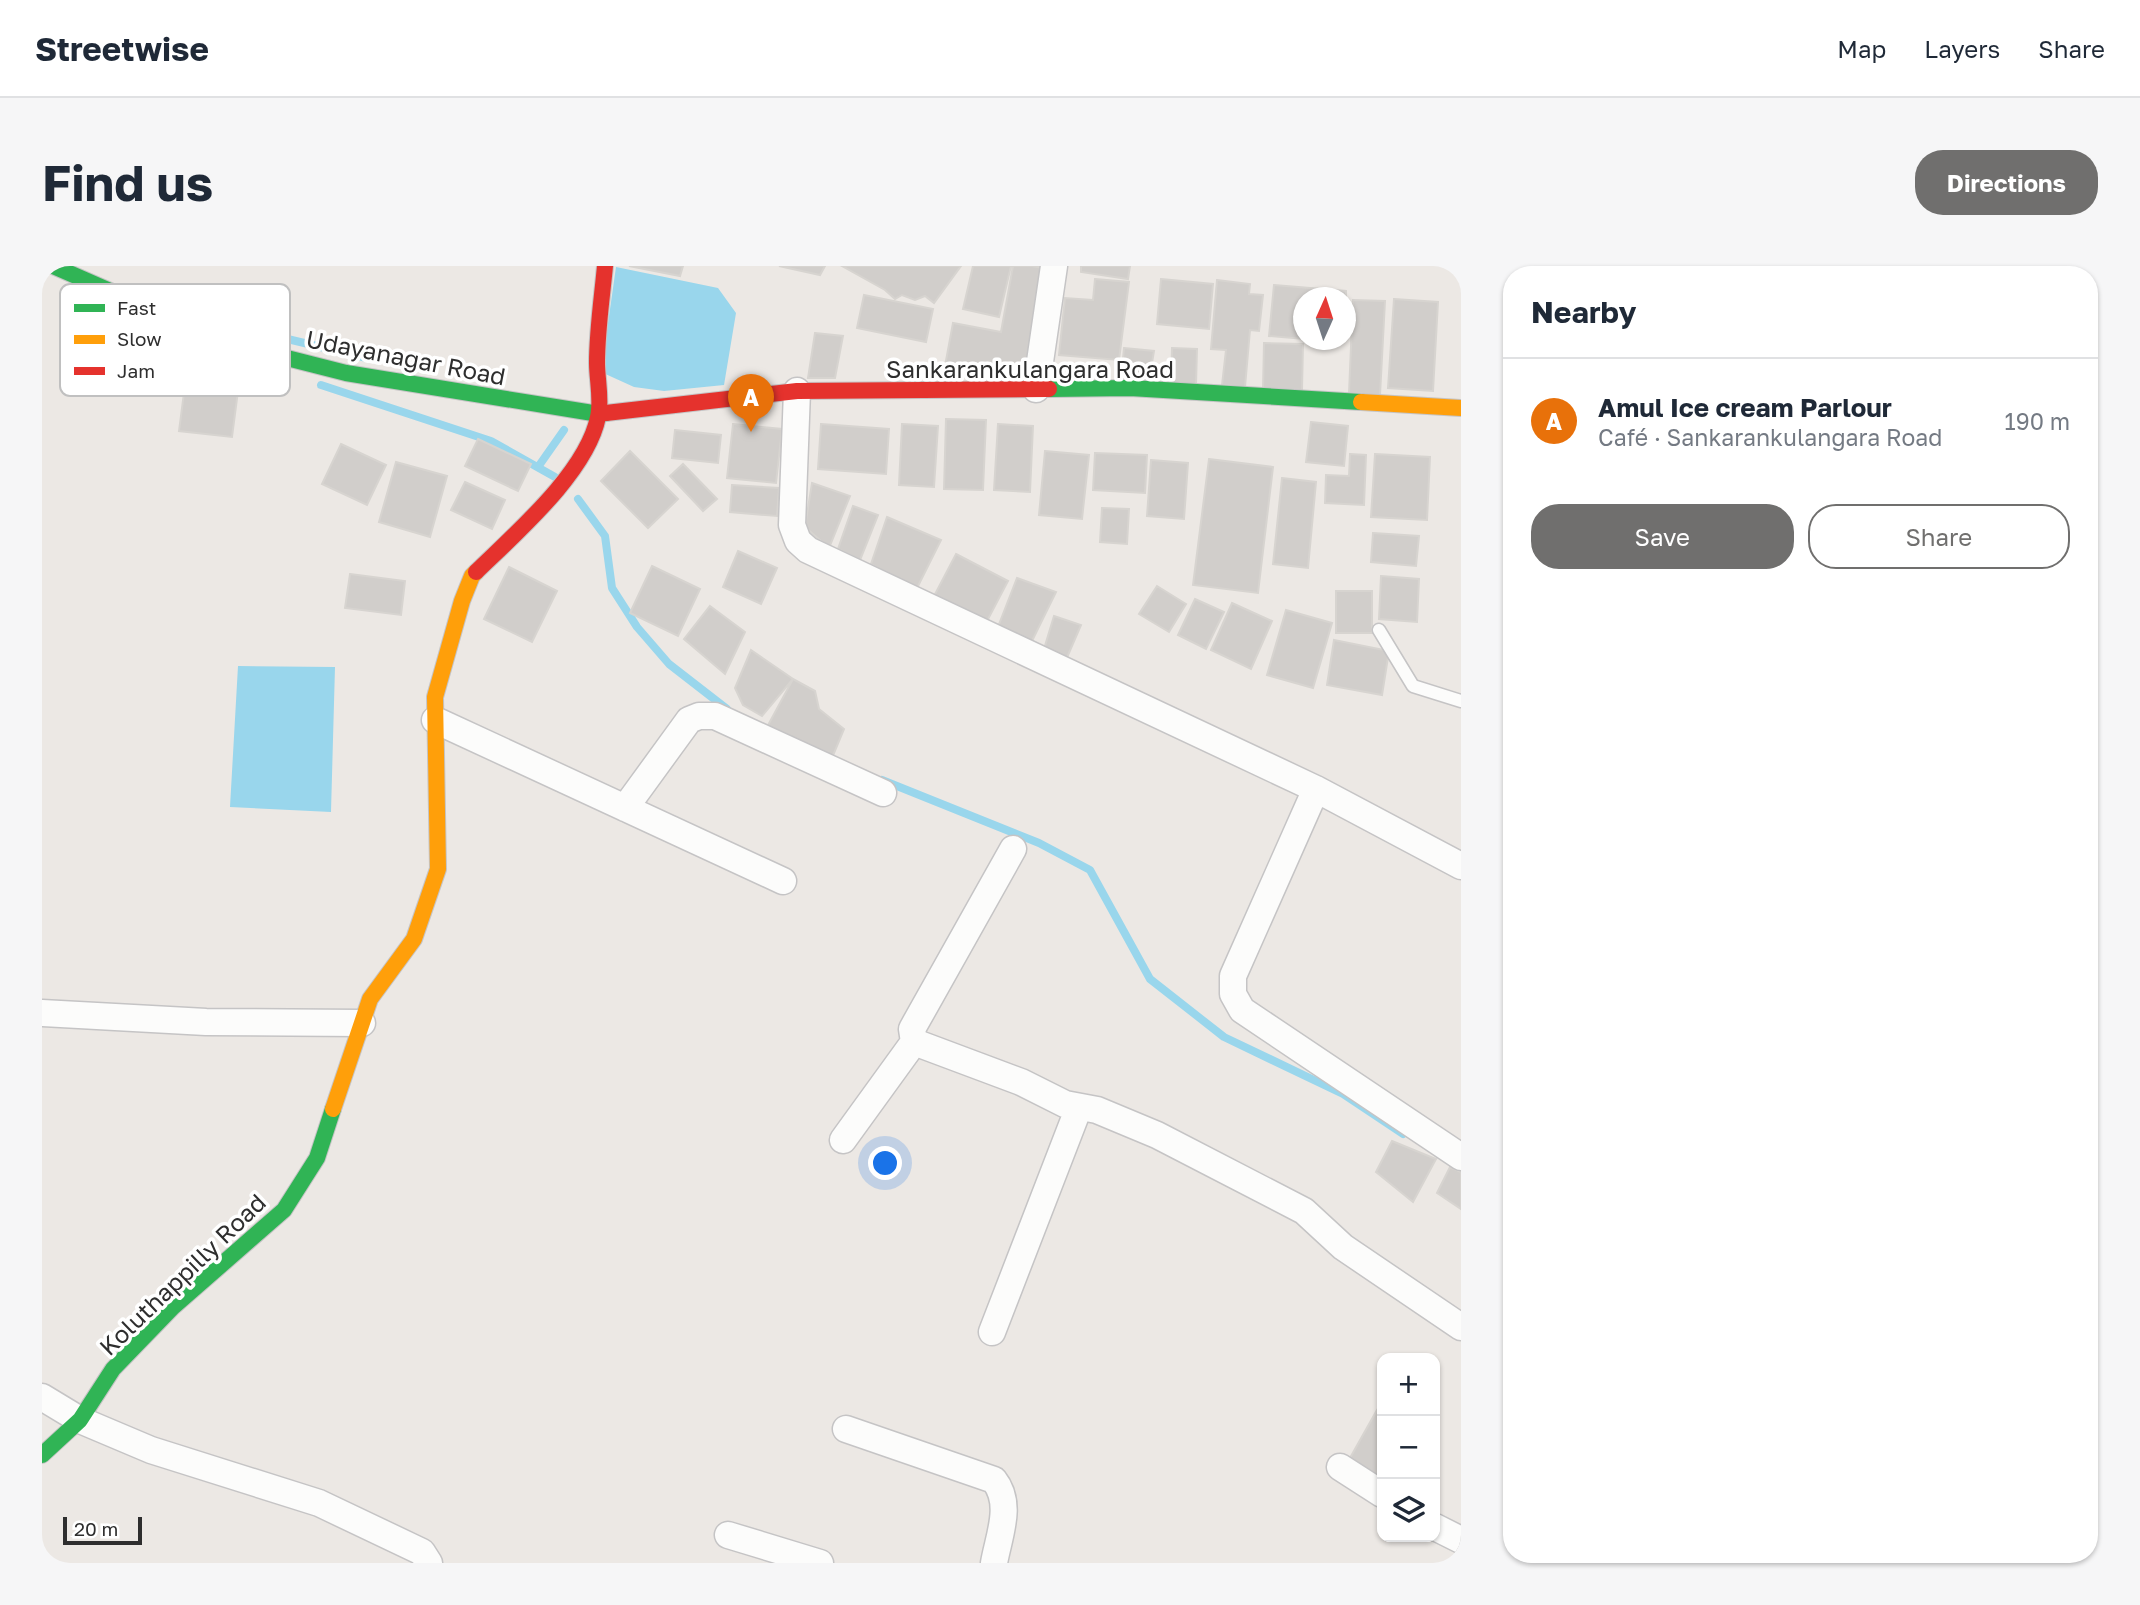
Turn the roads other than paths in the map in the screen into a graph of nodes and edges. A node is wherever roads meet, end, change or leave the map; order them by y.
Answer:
1 (53, 266) edge
2 (605, 266) edge
3 (1054, 266) edge
4 (94, 284) edge
5 (290, 359) edge
6 (1036, 389) junction
7 (797, 391) junction
8 (1461, 408) edge
9 (599, 414) junction
10 (1379, 631) dead end
11 (1461, 701) edge
12 (435, 720) junction
13 (1316, 789) junction
14 (883, 793) dead end
15 (625, 808) junction
16 (1013, 849) dead end
17 (1461, 866) edge
18 (783, 881) dead end
19 (42, 1013) edge
20 (362, 1023) junction
21 (914, 1042) junction
22 (1079, 1107) junction
23 (843, 1140) dead end
24 (1461, 1157) edge
25 (1461, 1327) edge
26 (992, 1332) dead end
27 (42, 1397) edge
28 (79, 1420) junction
29 (846, 1429) dead end
30 (42, 1455) edge
31 (1340, 1467) dead end
32 (1377, 1491) edge
33 (1440, 1530) edge
34 (729, 1535) dead end
35 (1461, 1540) edge
36 (429, 1563) edge
37 (820, 1563) edge
38 (994, 1563) edge

1 - 4 street, Udayanagar Road
2 - 9 street, Koluthappilly Road
3 - 6 street
5 - 9 street, Udayanagar Road
6 - 7 street, Sankarankulangara Road
6 - 8 street, Sankarankulangara Road
7 - 9 street, Sankarankulangara Road
7 - 13 street
9 - 12 street, Koluthappilly Road
10 - 11 lane
12 - 15 street
12 - 20 street, Koluthappilly Road
13 - 17 street
13 - 24 street
14 - 15 street
15 - 18 street
16 - 21 street
19 - 20 street
20 - 28 street, Koluthappilly Road
21 - 22 street
21 - 23 street
22 - 25 street
22 - 26 street
27 - 28 street
28 - 30 street, Koluthappilly Road
28 - 36 street
29 - 38 street
31 - 32 street
33 - 35 street
34 - 37 street

